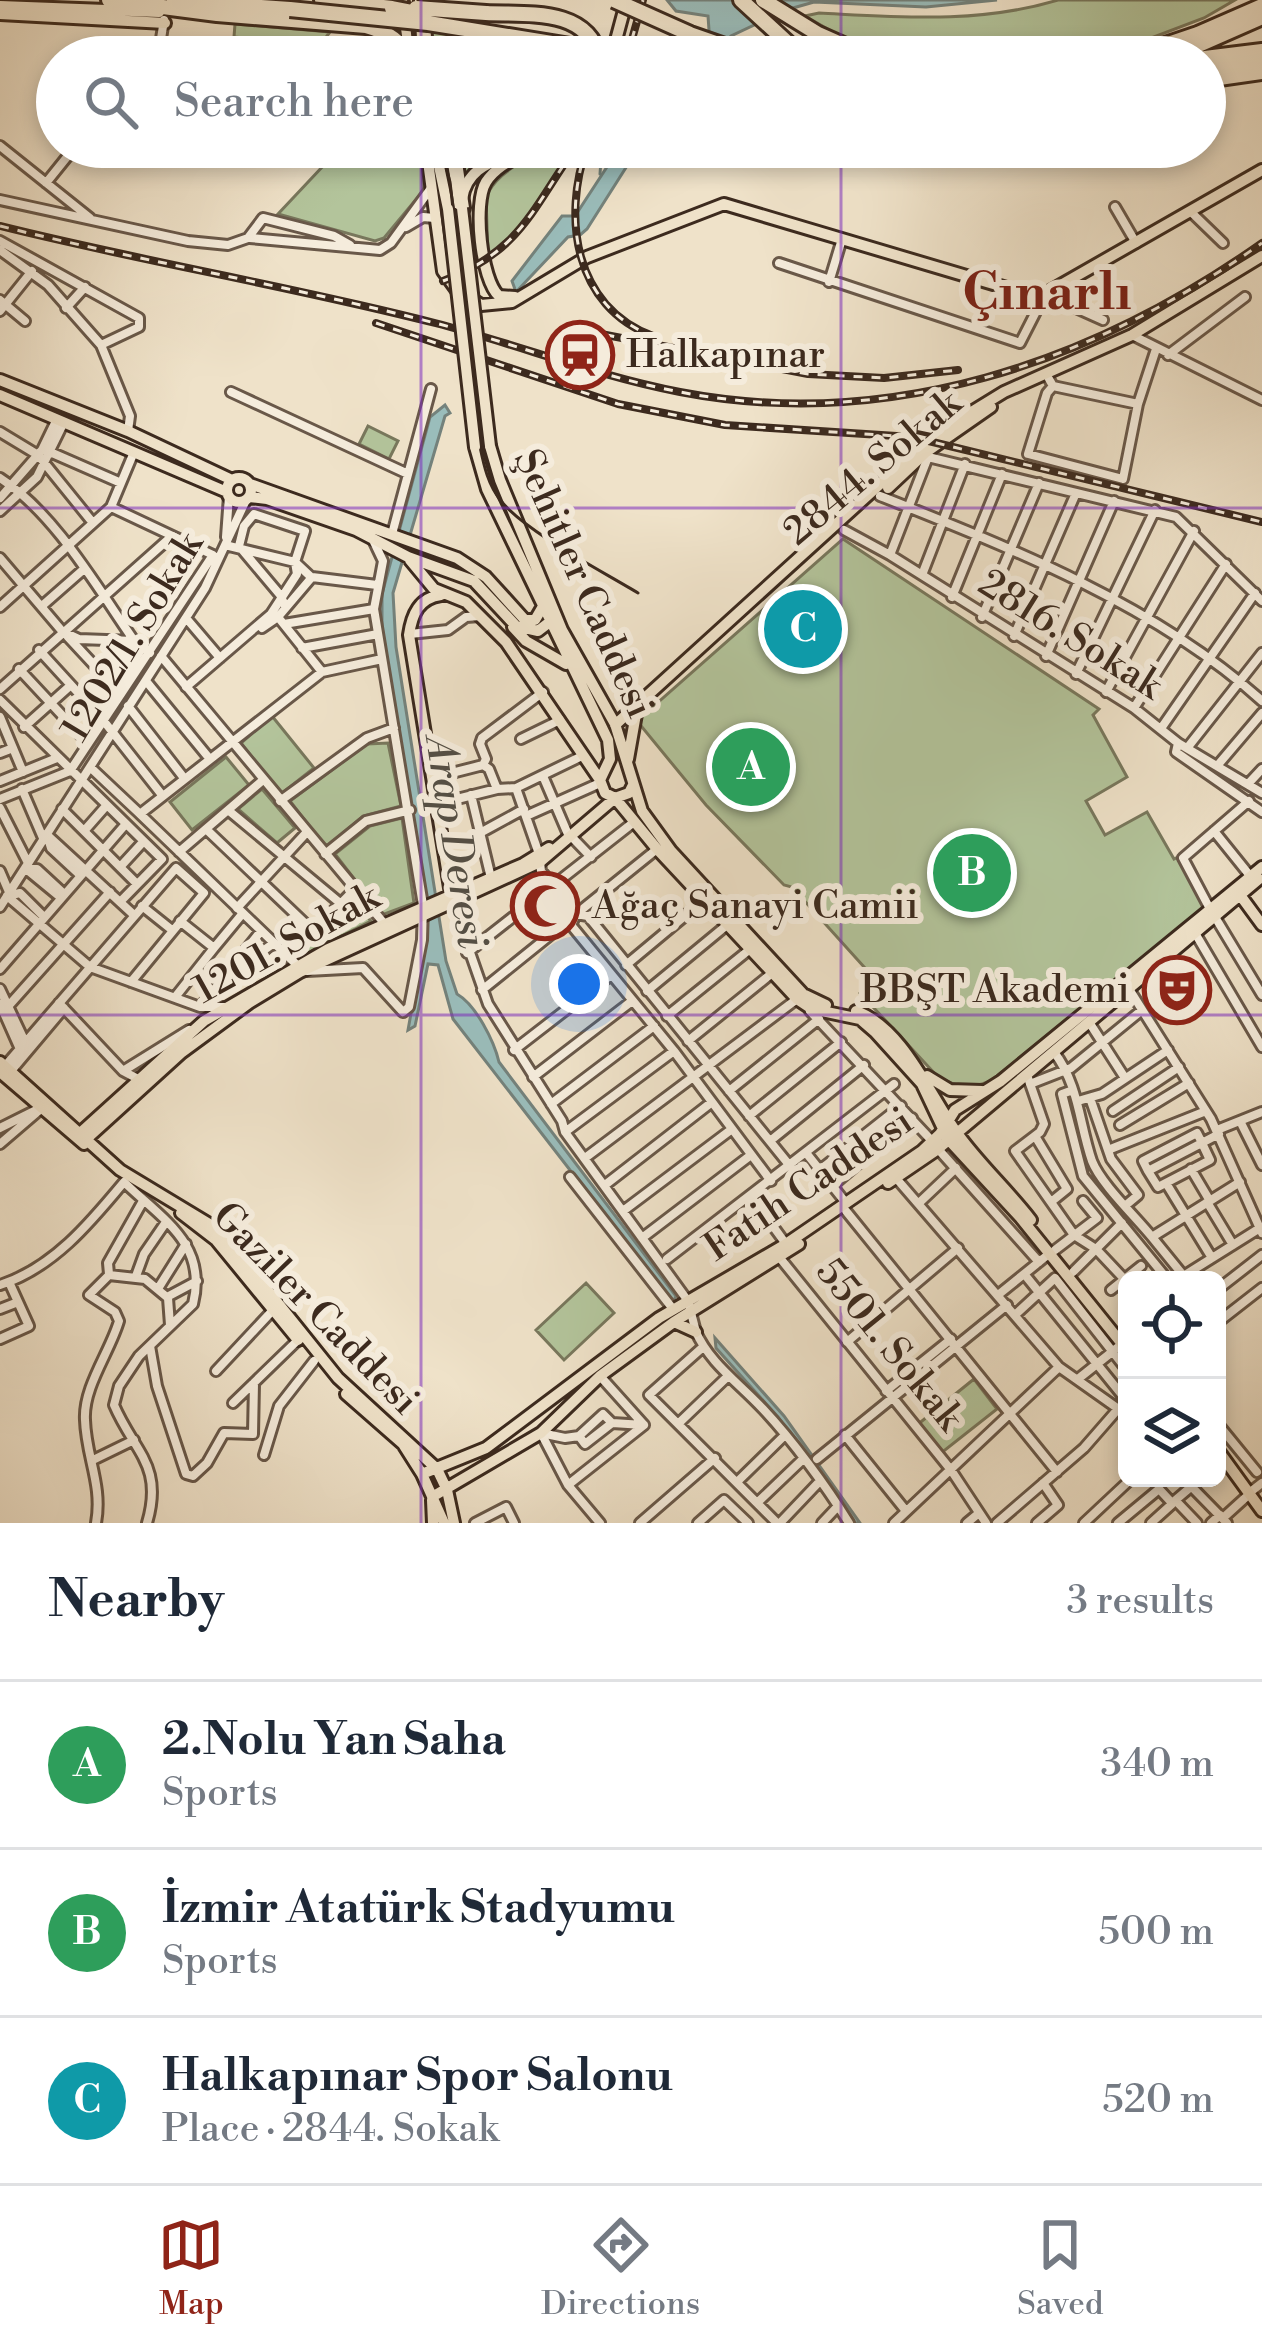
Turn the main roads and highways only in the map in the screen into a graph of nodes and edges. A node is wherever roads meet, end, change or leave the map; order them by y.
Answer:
1 (109, 0) edge
2 (139, 0) edge
3 (322, 0) edge
4 (422, 0) edge
5 (614, 0) edge
6 (741, 0) edge
7 (763, 0) edge
8 (1254, 0) edge
9 (627, 1) edge
10 (397, 4) edge
11 (1262, 6) edge
12 (0, 10) edge
13 (217, 14) junction
14 (1262, 17) edge
15 (389, 36) edge
16 (404, 36) edge
17 (424, 36) edge
18 (512, 36) edge
19 (573, 36) edge
20 (588, 36) edge
21 (618, 36) edge
22 (696, 36) edge
23 (780, 36) edge
24 (824, 36) edge
25 (1189, 36) edge
26 (1191, 36) edge
27 (1219, 36) edge
28 (1262, 56) edge
29 (1226, 57) edge
30 (1226, 64) edge
31 (1262, 71) edge
32 (1226, 77) edge
33 (429, 168) edge
34 (442, 168) edge
35 (455, 168) edge
36 (482, 168) edge
37 (501, 168) edge
38 (1262, 170) edge
39 (455, 209) junction
40 (1262, 260) edge
41 (442, 265) junction
42 (487, 271) junction
43 (456, 289) junction
44 (524, 295) junction
45 (1134, 337) junction
46 (0, 380) edge
47 (3, 396) edge
48 (230, 489) junction
49 (248, 494) junction
50 (390, 539) junction
51 (408, 557) junction
52 (474, 574) junction
53 (441, 595) junction
54 (457, 599) junction
55 (547, 607) junction
56 (505, 615) junction
57 (550, 624) junction
58 (575, 677) junction
59 (602, 703) junction
60 (634, 711) junction
61 (614, 732) junction
62 (628, 768) junction
63 (602, 780) junction
64 (633, 784) junction
65 (615, 798) junction
66 (570, 834) junction
67 (540, 858) junction
68 (1262, 867) edge
69 (1257, 877) edge
70 (1240, 896) junction
71 (449, 899) junction
72 (425, 909) junction
73 (1212, 914) junction
74 (1262, 925) edge
75 (295, 965) junction
76 (204, 1021) junction
77 (181, 1053) junction
78 (4, 1073) edge
79 (924, 1074) junction
80 (1001, 1081) junction
81 (138, 1084) junction
82 (950, 1129) junction
83 (82, 1137) junction
84 (936, 1146) junction
85 (846, 1207) junction
86 (1053, 1252) junction
87 (686, 1309) junction
88 (1118, 1340) edge
89 (1118, 1341) edge
90 (415, 1447) junction
91 (465, 1457) junction
92 (1226, 1463) edge
93 (437, 1469) junction
94 (1226, 1472) edge
95 (422, 1474) junction
96 (468, 1476) junction
97 (447, 1490) junction
98 (1247, 1496) junction
99 (432, 1497) junction
100 (1262, 1511) edge
101 (433, 1523) edge
102 (444, 1523) edge
103 (454, 1523) edge
104 (1262, 1523) edge

1 - 13 highway
2 - 18 highway, bridge
3 - 10 highway
4 - 17 highway
5 - 22 highway, bridge
6 - 23 highway
7 - 24 highway
8 - 25 highway
9 - 21 main road
10 - 16 main road
10 - 19 highway, bridge
10 - 20 highway, bridge
11 - 26 highway
12 - 13 main road
13 - 15 highway
14 - 27 highway
28 - 29 highway
28 - 30 highway
31 - 32 highway
33 - 41 main road
34 - 39 main road, Şehitler Caddesi
35 - 39 highway
36 - 39 main road
37 - 42 main road
38 - 44 main road
39 - 55 main road, Şehitler Caddesi, bridge
39 - 55 main road, Şehitler Caddesi, bridge
40 - 45 main road, 2844. Sokak
41 - 42 main road
41 - 43 main road
42 - 43 main road
42 - 44 main road
43 - 44 main road
45 - 60 main road, 2844. Sokak
45 - 60 main road, 2844. Sokak
46 - 48 main road
47 - 48 main road
48 - 49 main road
48 - 49 main road
49 - 50 main road
49 - 50 main road
50 - 51 main road
50 - 52 main road
51 - 52 main road
51 - 53 main road
52 - 54 main road
52 - 55 main road
52 - 56 main road
53 - 54 main road
53 - 71 main road
54 - 63 main road
55 - 57 main road
55 - 59 main road, Şehitler Caddesi
56 - 57 main road
56 - 58 main road
57 - 58 main road, Şehitler Caddesi
58 - 61 main road, Şehitler Caddesi
59 - 60 main road
59 - 61 main road, Şehitler Caddesi
60 - 61 main road, 2844. Sokak
60 - 62 main road
61 - 62 main road, Şehitler Caddesi
61 - 63 main road, Şehitler Caddesi
62 - 63 main road, Şehitler Caddesi
62 - 64 main road, Şehitler Caddesi
63 - 65 main road
63 - 66 main road
64 - 65 main road
64 - 79 main road, Şehitler Caddesi
65 - 66 main road
65 - 82 main road
66 - 67 main road
67 - 71 main road
67 - 71 main road
68 - 69 main road
69 - 70 main road
69 - 73 main road
70 - 73 main road
70 - 74 main road
71 - 72 main road
72 - 75 main road, 1201. Sokak
72 - 75 main road, 1201. Sokak
73 - 80 main road
73 - 82 main road
75 - 76 main road, 1201. Sokak
75 - 77 main road, 1201. Sokak
76 - 77 main road
76 - 81 main road, 1201. Sokak
77 - 81 main road, 1201. Sokak
78 - 83 main road, Gaziler Caddesi
78 - 83 main road, Gaziler Caddesi
79 - 80 main road
79 - 82 main road, Şehitler Caddesi
80 - 82 main road
81 - 83 main road, 1201. Sokak
82 - 84 main road
82 - 86 main road
83 - 90 main road, Gaziler Caddesi
83 - 95 main road, Gaziler Caddesi
84 - 85 main road, Fatih Caddesi
84 - 85 main road
85 - 87 main road, Fatih Caddesi
85 - 87 main road
86 - 88 main road
86 - 89 main road
87 - 87 main road
87 - 91 main road, Fatih Caddesi
87 - 96 main road
90 - 91 main road
90 - 93 main road, Gaziler Caddesi
91 - 93 main road, Fatih Caddesi
92 - 98 main road
93 - 95 main road, Fatih Caddesi
93 - 97 main road, Gaziler Caddesi
94 - 98 main road
95 - 99 main road, Gaziler Caddesi
96 - 97 main road
96 - 103 main road
97 - 99 main road
97 - 103 main road, Gaziler Caddesi
98 - 100 main road
98 - 104 main road
99 - 101 main road
99 - 102 main road, Gaziler Caddesi

